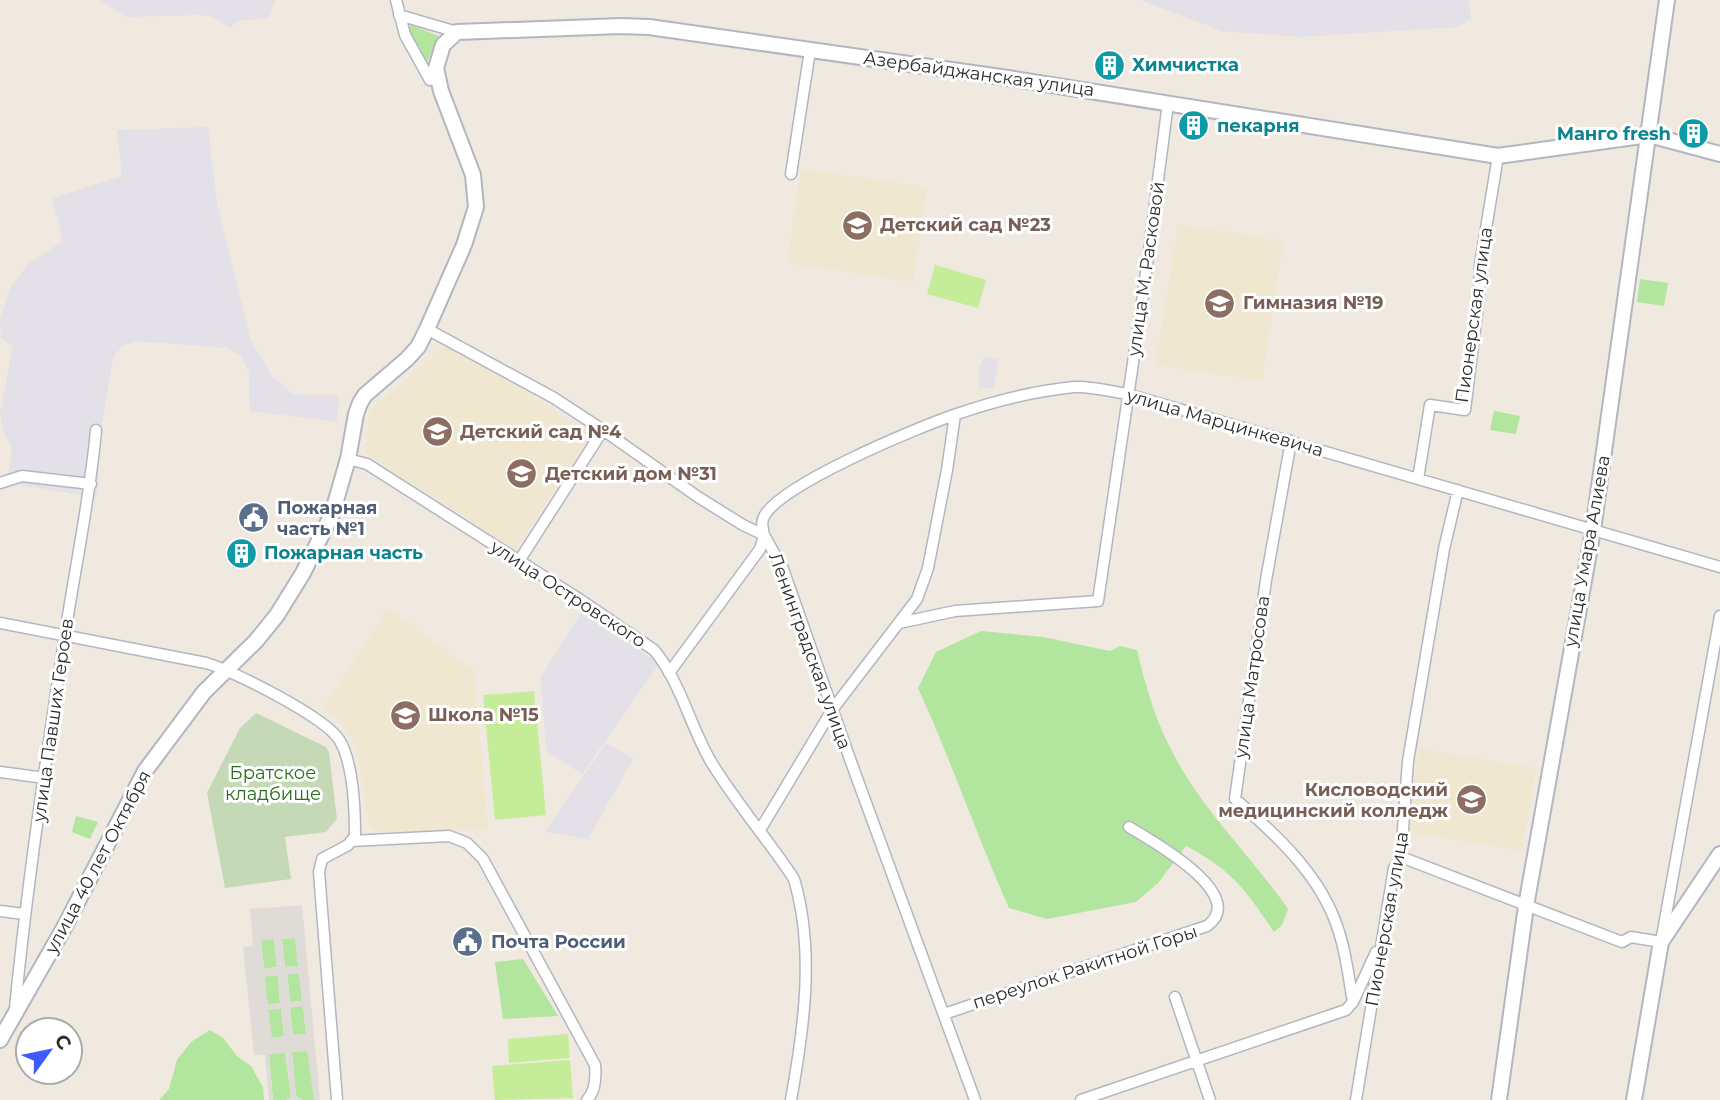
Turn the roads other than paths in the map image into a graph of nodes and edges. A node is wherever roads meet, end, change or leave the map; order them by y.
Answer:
1 (396, 0) edge
2 (1667, 0) edge
3 (399, 15) junction
4 (457, 32) junction
5 (810, 50) junction
6 (438, 78) junction
7 (1168, 103) junction
8 (1649, 135) junction
9 (1720, 154) edge
10 (1498, 156) junction
11 (791, 174) dead end
12 (427, 329) junction
13 (1127, 394) junction
14 (955, 415) junction
15 (96, 430) dead end
16 (603, 430) junction
17 (1291, 441) junction
18 (348, 459) junction
19 (1418, 479) junction
20 (0, 483) edge
21 (91, 484) junction
22 (1458, 490) junction
23 (1592, 530) junction
24 (764, 535) junction
25 (519, 561) junction
26 (1720, 567) edge
27 (1720, 616) edge
28 (899, 622) junction
29 (0, 623) edge
30 (65, 635) junction
31 (226, 669) junction
32 (669, 673) junction
33 (832, 710) junction
34 (0, 772) edge
35 (45, 778) junction
36 (1129, 827) dead end
37 (760, 830) junction
38 (351, 841) junction
39 (1720, 854) edge
40 (1401, 857) junction
41 (1526, 906) junction
42 (0, 911) edge
43 (24, 914) junction
44 (1382, 940) junction
45 (1661, 942) junction
46 (1175, 997) dead end
47 (1353, 1002) junction
48 (15, 1010) junction
49 (944, 1014) junction
50 (0, 1040) edge
51 (1196, 1062) junction
52 (337, 1100) edge
53 (587, 1100) edge
54 (791, 1100) edge
55 (975, 1100) edge
56 (1081, 1100) edge
57 (1210, 1100) edge
58 (1356, 1100) edge
59 (1499, 1100) edge
60 (1634, 1100) edge

1 - 3 street
2 - 8 main road, улица Умара Алиева
3 - 4 street
3 - 6 street
4 - 5 main road, Азербайджанская улица
4 - 6 main road, улица 40 лет Октября
5 - 7 main road, Азербайджанская улица
5 - 11 street
6 - 12 main road, улица 40 лет Октября
7 - 10 main road, Азербайджанская улица
7 - 13 street, улица М. Расковой
8 - 9 main road
8 - 10 main road, Азербайджанская улица
8 - 23 main road, улица Умара Алиева
10 - 19 street, Пионерская улица
12 - 16 street, Ленинградская улица
12 - 18 main road, улица 40 лет Октября
13 - 14 street, улица Марцинкевича
13 - 17 street, улица Марцинкевича
13 - 28 street, улица М. Расковой
14 - 24 street, улица Марцинкевича
14 - 28 street
15 - 21 street, улица Павших Героев
16 - 24 street, Ленинградская улица
16 - 25 street
17 - 19 street, улица Марцинкевича
17 - 47 street, улица Матросова
18 - 25 street, улица Островского
18 - 31 main road, улица 40 лет Октября
19 - 22 street, улица Марцинкевича
20 - 21 street
21 - 30 street, улица Павших Героев
22 - 23 street, улица Марцинкевича
22 - 40 street, Пионерская улица
23 - 26 street, улица Марцинкевича
23 - 41 main road, улица Умара Алиева
24 - 32 street, улица Марцинкевича
24 - 33 street, Ленинградская улица
25 - 32 street, улица Островского
27 - 45 street
28 - 33 street
29 - 30 street
30 - 31 street
30 - 35 street, улица Павших Героев
31 - 38 street
31 - 48 main road, улица 40 лет Октября
32 - 37 street, улица Островского
33 - 37 street
33 - 49 street, Ленинградская улица
34 - 35 street
35 - 43 street, улица Павших Героев
36 - 49 street, переулок Ракитной Горы
37 - 54 street, улица Островского
38 - 52 street
38 - 53 street
39 - 45 main road
40 - 41 street
40 - 44 street, Пионерская улица
41 - 45 street
41 - 59 main road, улица Умара Алиева
42 - 43 street
43 - 48 street, улица Павших Героев
44 - 47 street
44 - 58 street, Пионерская улица
45 - 60 main road
46 - 51 street
47 - 51 street
48 - 50 main road, улица 40 лет Октября
49 - 55 street, Ленинградская улица
51 - 56 street
51 - 57 street

